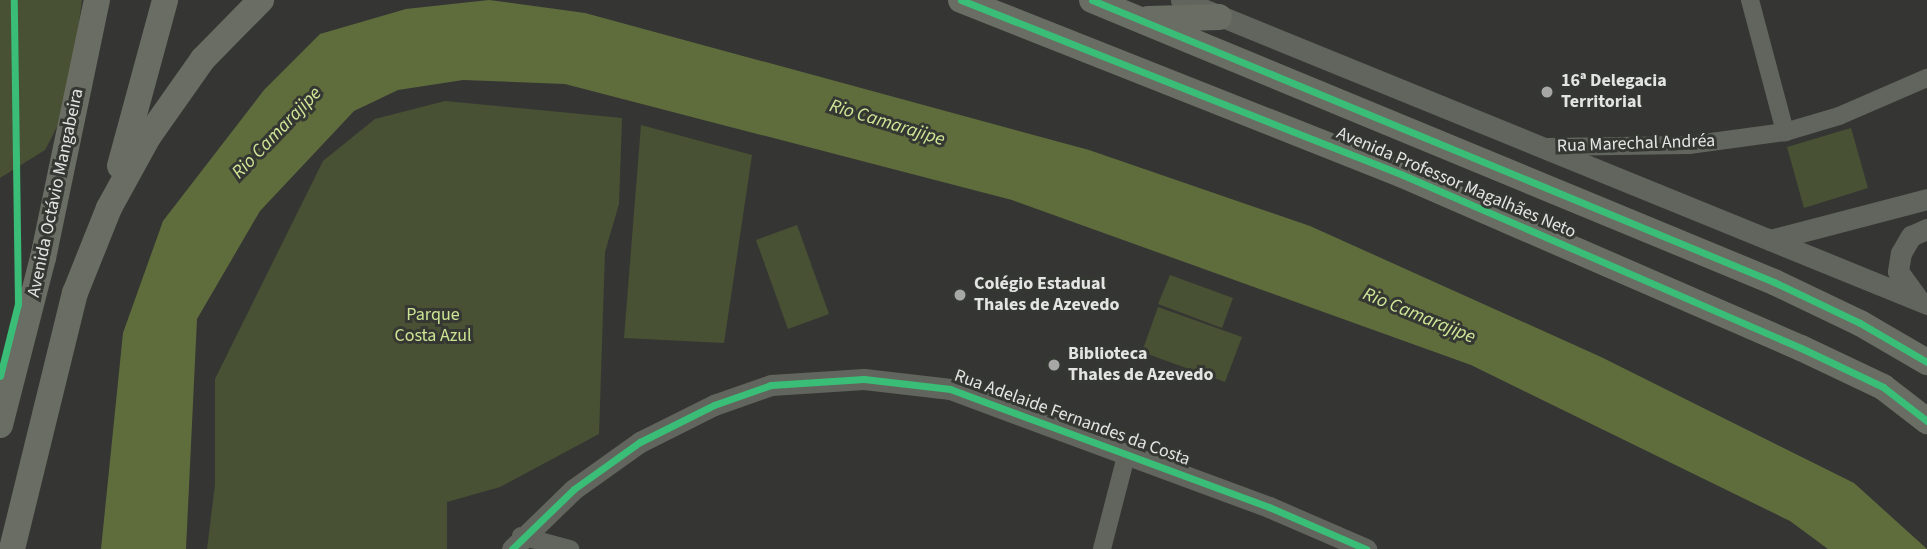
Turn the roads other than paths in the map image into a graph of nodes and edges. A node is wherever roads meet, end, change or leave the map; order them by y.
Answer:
1 (97, 0) edge
2 (165, 0) edge
3 (261, 0) edge
4 (961, 0) edge
5 (1091, 0) edge
6 (1181, 0) edge
7 (1750, 0) edge
8 (1219, 17) junction
9 (1138, 20) junction
10 (1927, 78) edge
11 (1784, 132) junction
12 (1544, 148) junction
13 (1927, 199) edge
14 (109, 208) junction
15 (1927, 229) edge
16 (1770, 240) junction
17 (1923, 302) edge
18 (1927, 362) edge
19 (1927, 421) edge
20 (0, 425) edge
21 (1127, 452) junction
22 (517, 542) edge
23 (12, 549) edge
24 (570, 549) edge
25 (1102, 549) edge
26 (1366, 549) edge

1 - 20 main road, Avenida Octávio Mangabeira
2 - 14 main road
3 - 14 main road
4 - 19 main road, Avenida Professor Magalhães Neto
5 - 9 main road, Avenida Professor Magalhães Neto
6 - 8 street
7 - 11 street
8 - 9 main road
8 - 12 street
9 - 18 main road, Avenida Professor Magalhães Neto
10 - 11 street, Rua Marechal Andréa
11 - 12 street, Rua Marechal Andréa
12 - 16 street
13 - 16 street
14 - 23 main road
15 - 17 street
16 - 17 street
21 - 22 street, Rua Adelaide Fernandes da Costa
21 - 25 street
21 - 26 street, Rua Adelaide Fernandes da Costa
22 - 24 street

